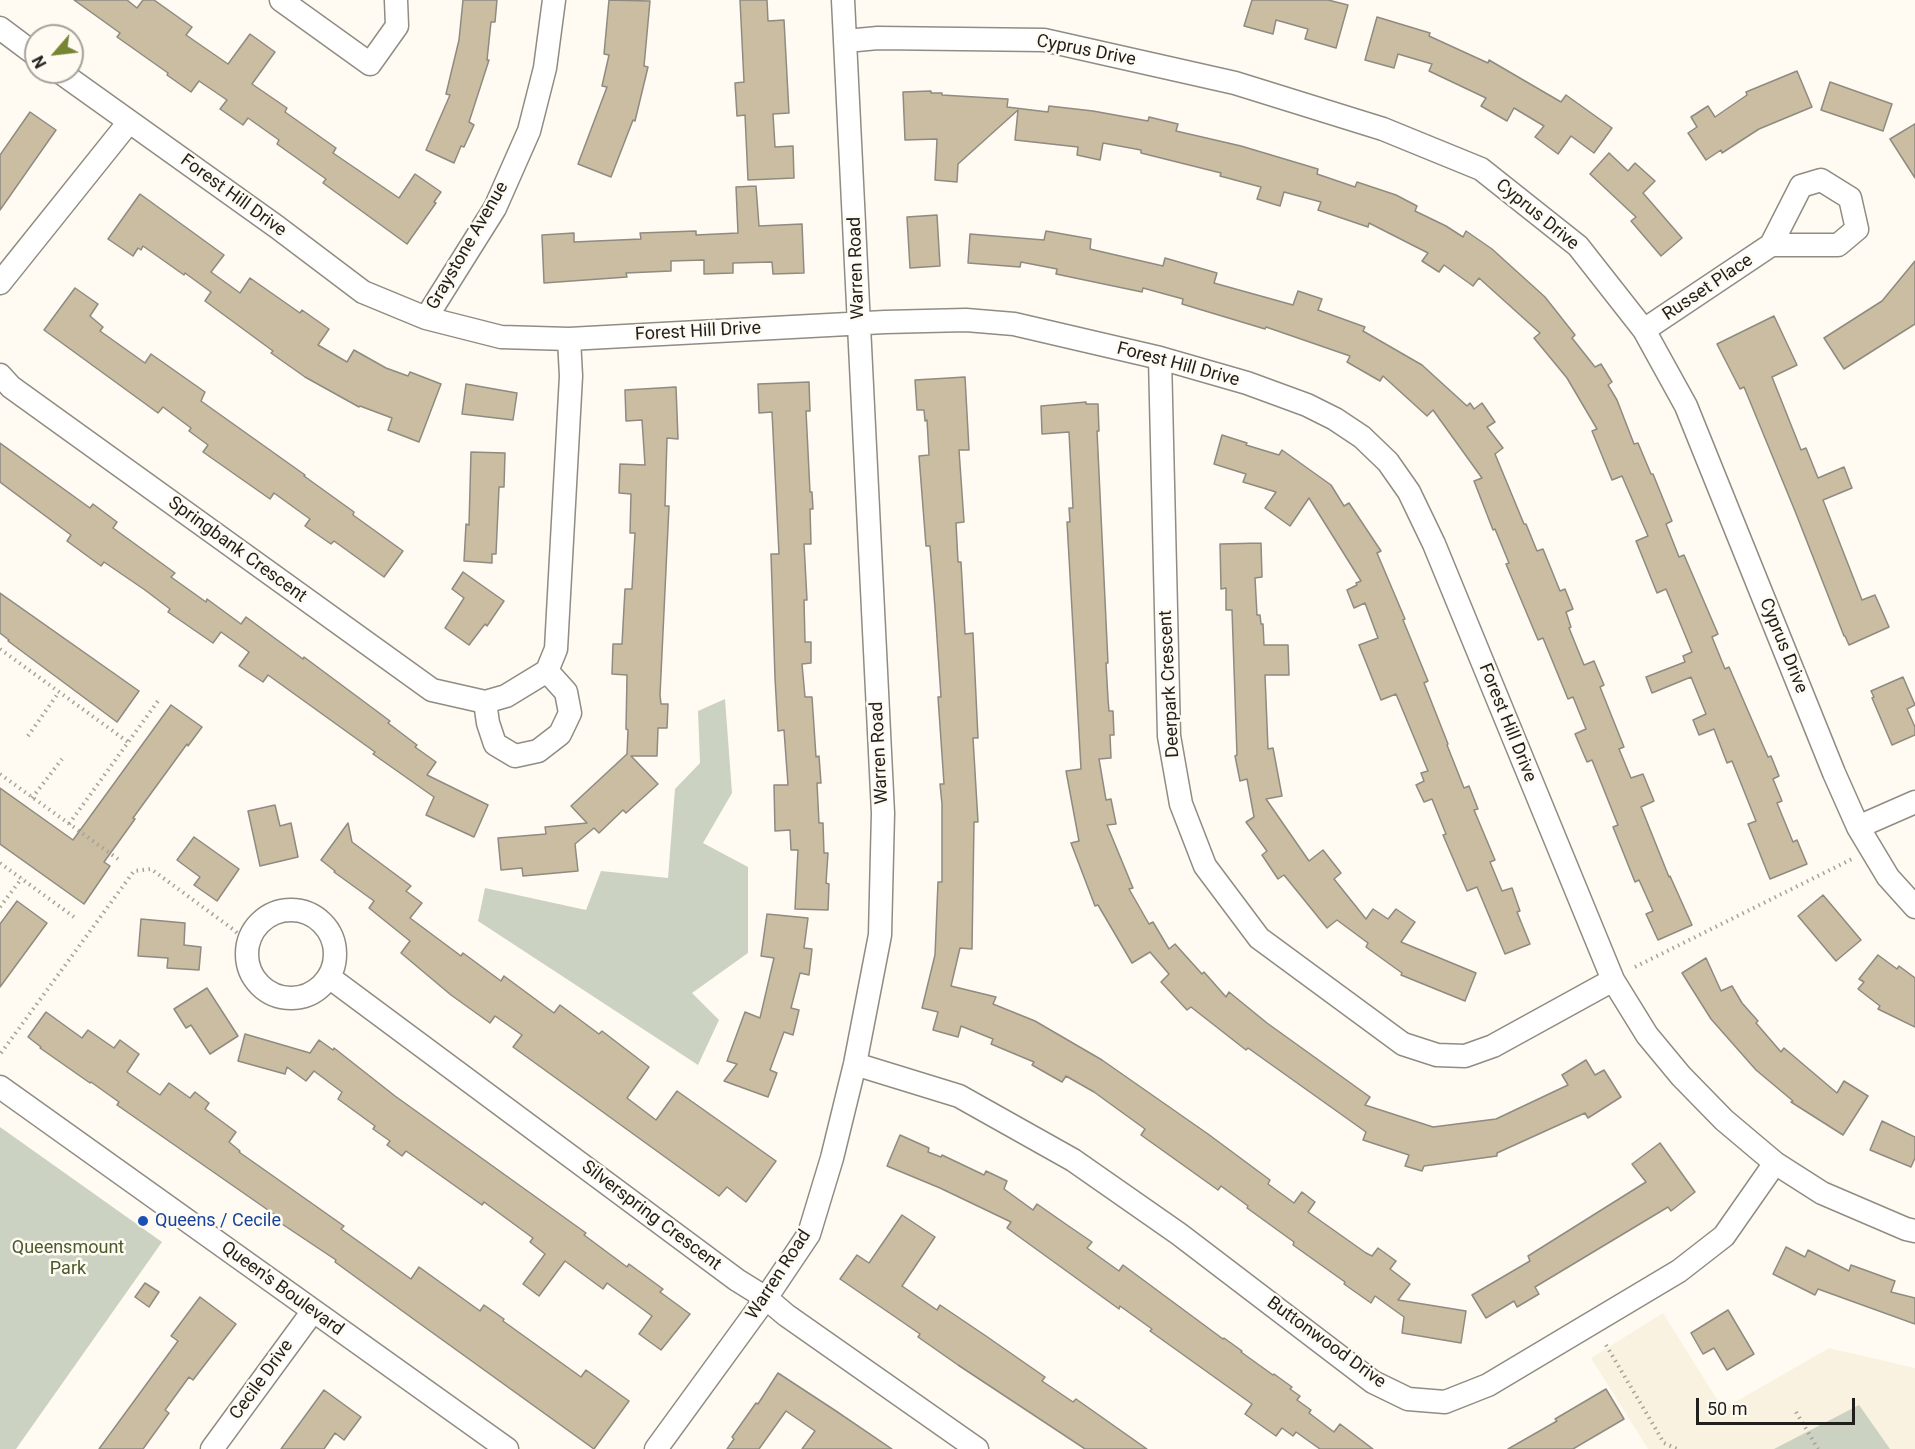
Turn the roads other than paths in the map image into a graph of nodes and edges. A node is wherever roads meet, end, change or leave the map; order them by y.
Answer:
1 (281, 0) edge
2 (396, 0) edge
3 (554, 0) edge
4 (843, 0) edge
5 (0, 28) edge
6 (846, 41) junction
7 (24, 46) edge
8 (77, 84) edge
9 (129, 122) junction
10 (1771, 245) dead end
11 (0, 283) edge
12 (426, 318) junction
13 (859, 324) junction
14 (1644, 330) junction
15 (569, 339) junction
16 (1160, 358) junction
17 (0, 375) edge
18 (547, 671) junction
19 (485, 702) junction
20 (1915, 802) edge
21 (1858, 827) junction
22 (1915, 907) edge
23 (329, 977) junction
24 (1613, 980) junction
25 (855, 1064) junction
26 (0, 1087) edge
27 (1775, 1163) junction
28 (1915, 1231) edge
29 (766, 1298) junction
30 (313, 1311) junction
31 (212, 1449) edge
32 (507, 1449) edge
33 (656, 1449) edge
34 (977, 1449) edge

1 - 2 street
3 - 12 street, Graystone Avenue
4 - 6 street, Warren Road
5 - 7 street
6 - 13 street, Warren Road
6 - 14 street, Cyprus Drive
8 - 9 street, Forest Hill Drive
9 - 11 street
9 - 12 street, Forest Hill Drive
10 - 14 street, Russet Place
12 - 15 street, Forest Hill Drive
13 - 15 street, Forest Hill Drive
13 - 16 street, Forest Hill Drive
13 - 25 street, Warren Road
14 - 21 street, Cyprus Drive
15 - 18 street
16 - 24 street, Forest Hill Drive
16 - 24 street, Deerpark Crescent
17 - 19 street, Springbank Crescent
18 - 19 street
18 - 19 street
20 - 21 street
21 - 22 street, Cyprus Drive
23 - 23 street
23 - 29 street, Silverspring Crescent
24 - 27 street, Forest Hill Drive
25 - 27 street, Buttonwood Drive
25 - 29 street, Warren Road
26 - 30 street, Queen's Boulevard
27 - 28 street, Forest Hill Drive
29 - 33 street, Warren Road
29 - 34 street, Silverspring Crescent
30 - 31 street, Cecile Drive
30 - 32 street, Queen's Boulevard

